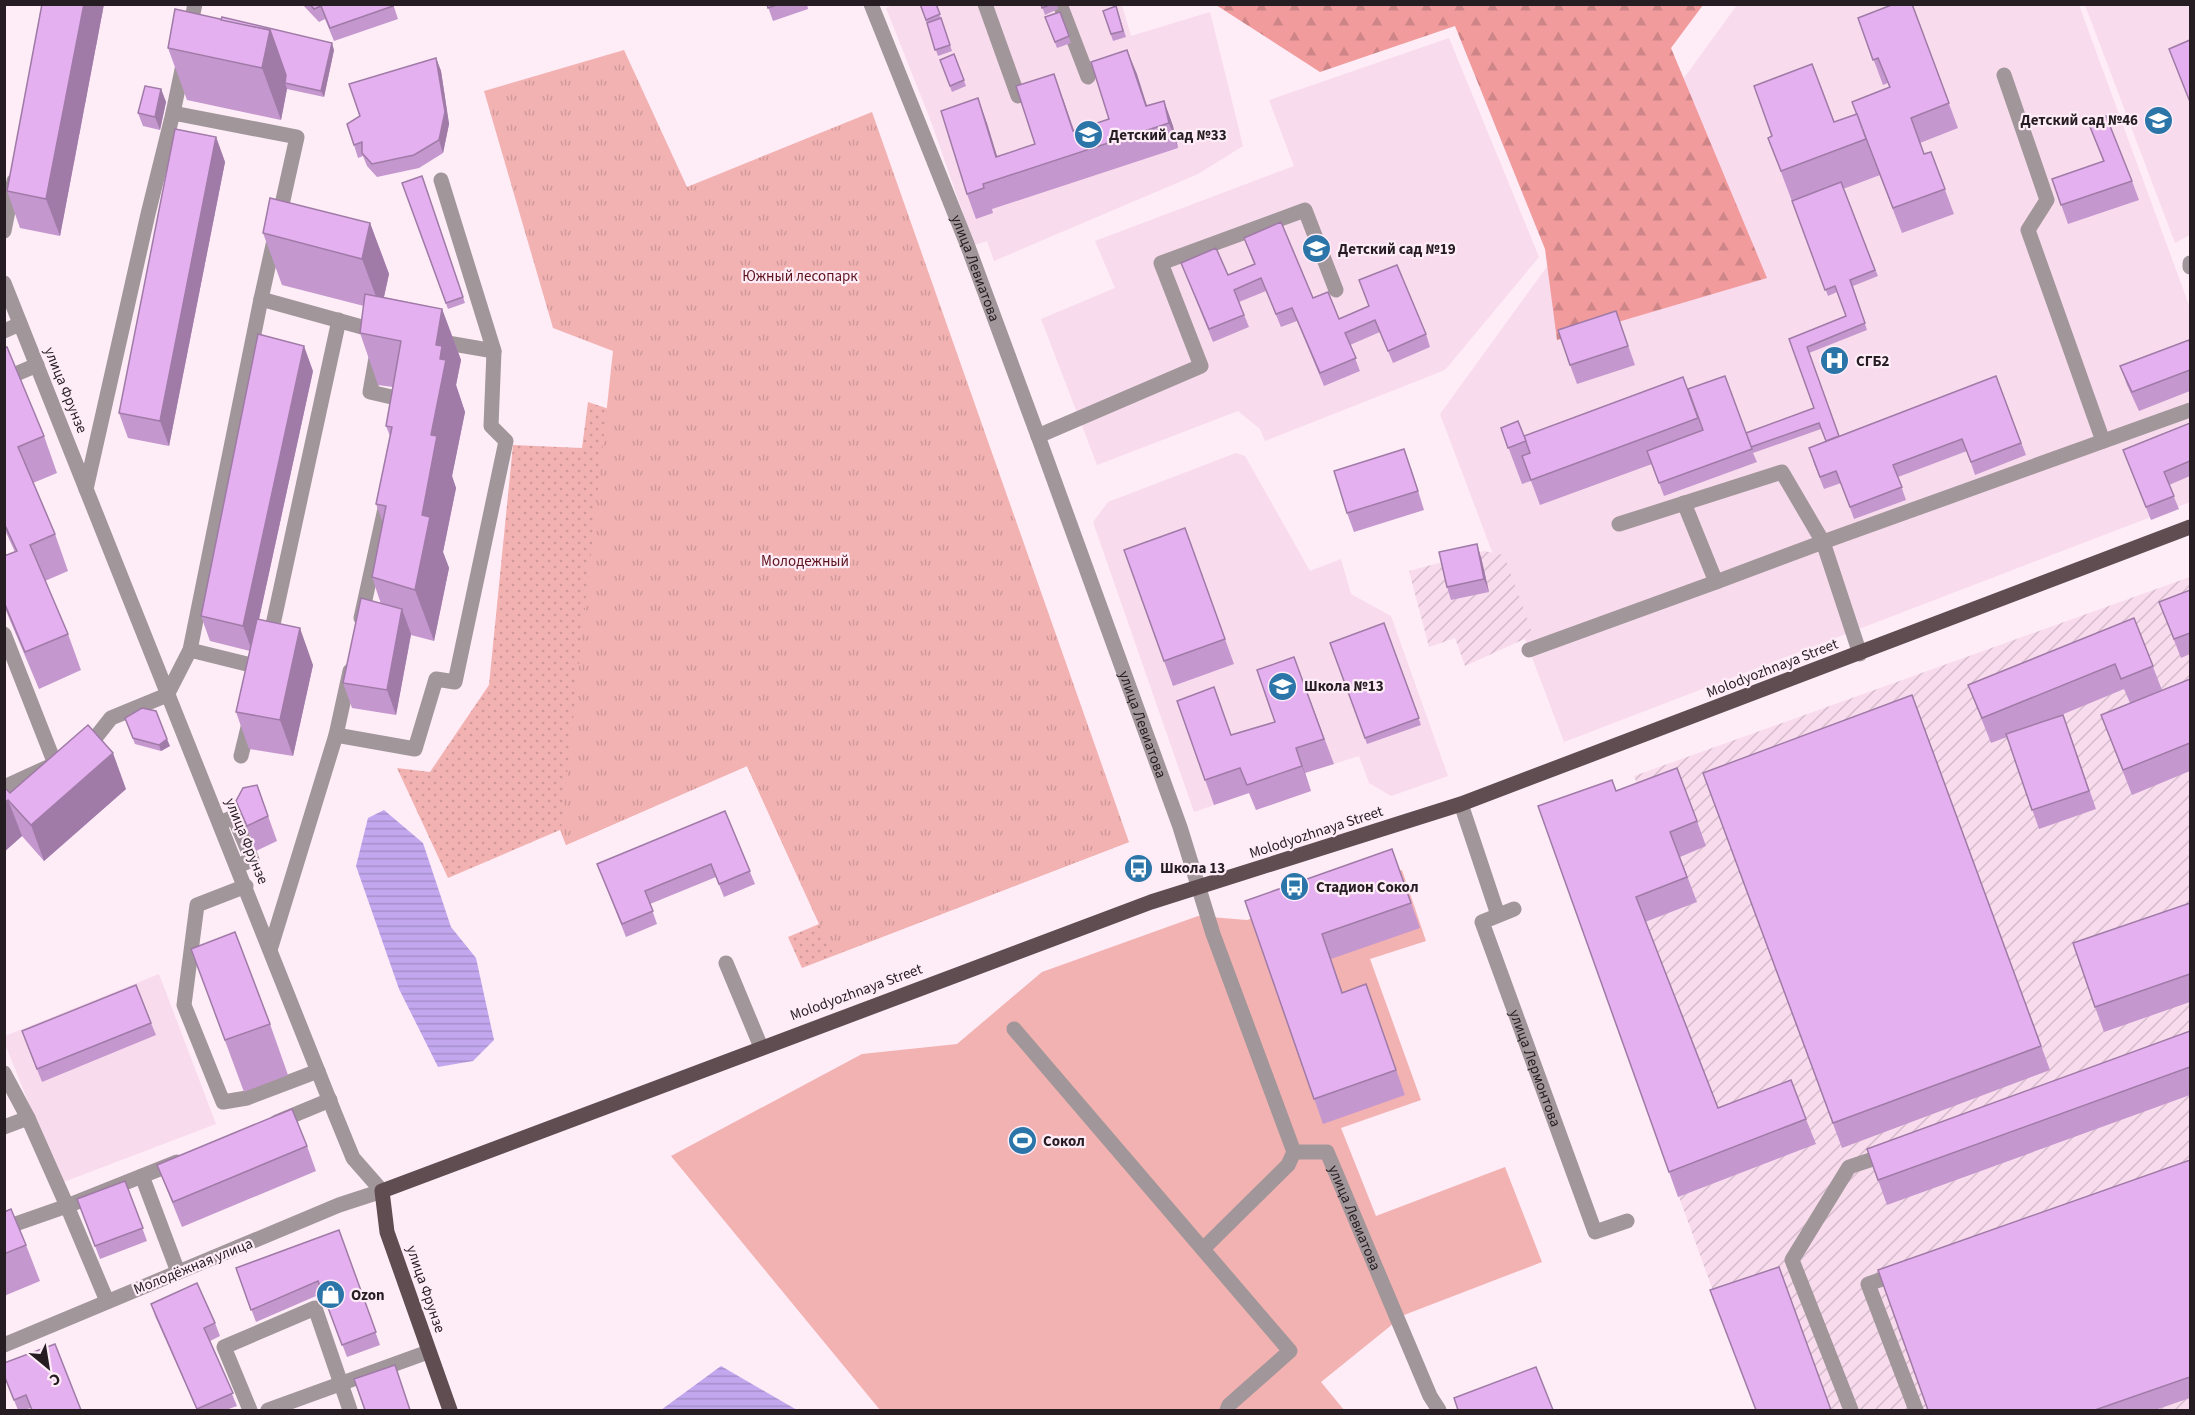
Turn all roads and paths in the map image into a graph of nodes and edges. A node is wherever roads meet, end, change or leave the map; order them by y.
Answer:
1 (195, 4) edge
2 (871, 4) edge
3 (985, 4) edge
4 (1060, 4) edge
5 (2004, 75) dead end
6 (1088, 77) dead end
7 (1018, 96) edge
8 (173, 113) junction
9 (17, 163) edge
10 (441, 180) dead end
11 (4, 231) edge
12 (4, 283) edge
13 (1336, 290) dead end
14 (261, 299) junction
15 (339, 320) junction
16 (20, 324) junction
17 (4, 331) edge
18 (426, 340) edge
19 (494, 351) junction
20 (37, 365) junction
21 (4, 379) edge
22 (2190, 410) edge
23 (406, 413) edge
24 (1038, 436) junction
25 (2103, 441) junction
26 (86, 490) junction
27 (388, 495) edge
28 (1683, 503) junction
29 (1619, 524) dead end
30 (2190, 527) edge
31 (1823, 542) junction
32 (1716, 582) junction
33 (4, 634) edge
34 (357, 635) edge
35 (190, 650) junction
36 (1528, 650) dead end
37 (1860, 654) junction
38 (352, 658) edge
39 (167, 694) junction
40 (255, 701) edge
41 (336, 735) junction
42 (241, 756) dead end
43 (55, 764) junction
44 (4, 787) edge
45 (1461, 804) junction
46 (246, 886) junction
47 (1198, 886) junction
48 (1514, 909) dead end
49 (1498, 915) junction
50 (270, 950) junction
51 (726, 963) dead end
52 (1014, 1029) dead end
53 (761, 1047) junction
54 (318, 1071) junction
55 (4, 1072) edge
56 (330, 1101) junction
57 (28, 1118) junction
58 (4, 1127) edge
59 (262, 1128) edge
60 (1904, 1148) edge
61 (1293, 1152) junction
62 (188, 1158) edge
63 (142, 1176) junction
64 (382, 1191) junction
65 (67, 1206) junction
66 (1627, 1221) dead end
67 (4, 1228) edge
68 (1203, 1249) junction
69 (1913, 1268) edge
70 (178, 1272) junction
71 (107, 1301) junction
72 (4, 1346) edge
73 (429, 1352) junction
74 (341, 1383) junction
75 (250, 1410) edge
76 (268, 1410) edge
77 (350, 1410) edge
78 (450, 1410) edge
79 (1227, 1410) edge
80 (1439, 1410) edge
81 (1851, 1410) edge
82 (1916, 1410) edge

1 - 8 street
2 - 24 street, улица Левиатова
3 - 7 street
4 - 6 street
5 - 25 street
8 - 14 street
8 - 26 street
9 - 11 street
10 - 19 street
12 - 16 street, улица Фрунзе
13 - 24 street
14 - 15 street
14 - 35 street
15 - 23 street
15 - 35 street
16 - 17 street
16 - 20 street, улица Фрунзе
18 - 19 street
19 - 41 street
20 - 21 street
20 - 26 street, улица Фрунзе
22 - 25 street
24 - 47 street, улица Левиатова
25 - 31 street
26 - 39 street, улица Фрунзе
27 - 34 street
28 - 29 street
28 - 31 street
28 - 32 street
30 - 37 main road, Molodyozhnaya Street
31 - 32 street
31 - 37 street
32 - 36 street
33 - 43 street
35 - 39 street
37 - 45 main road, Molodyozhnaya Street
38 - 41 street
39 - 43 street
39 - 46 street, улица Фрунзе
40 - 42 street
41 - 50 street
43 - 44 street
45 - 47 main road, Molodyozhnaya Street
45 - 49 street
46 - 50 street, улица Фрунзе
46 - 54 street
47 - 53 main road, Molodyozhnaya Street
47 - 61 street, улица Левиатова
48 - 49 street
49 - 66 street, улица Лермонтова
50 - 54 street, улица Фрунзе
51 - 53 street
52 - 68 street
53 - 64 main road, Molodyozhnaya Street
54 - 56 street, улица Фрунзе
55 - 57 street
56 - 59 street
56 - 64 street, улица Фрунзе
57 - 58 street
57 - 65 street
60 - 81 street
61 - 68 street
61 - 80 street, улица Левиатова
62 - 63 street
63 - 65 street
63 - 70 street
64 - 70 street, Молодёжная улица
64 - 73 main road, улица Фрунзе
65 - 67 street
65 - 71 street
68 - 79 street
69 - 82 street
70 - 71 street, Молодёжная улица
71 - 72 street, Молодёжная улица
73 - 74 street
73 - 78 main road, улица Фрунзе
74 - 75 street
74 - 76 street
74 - 77 street

